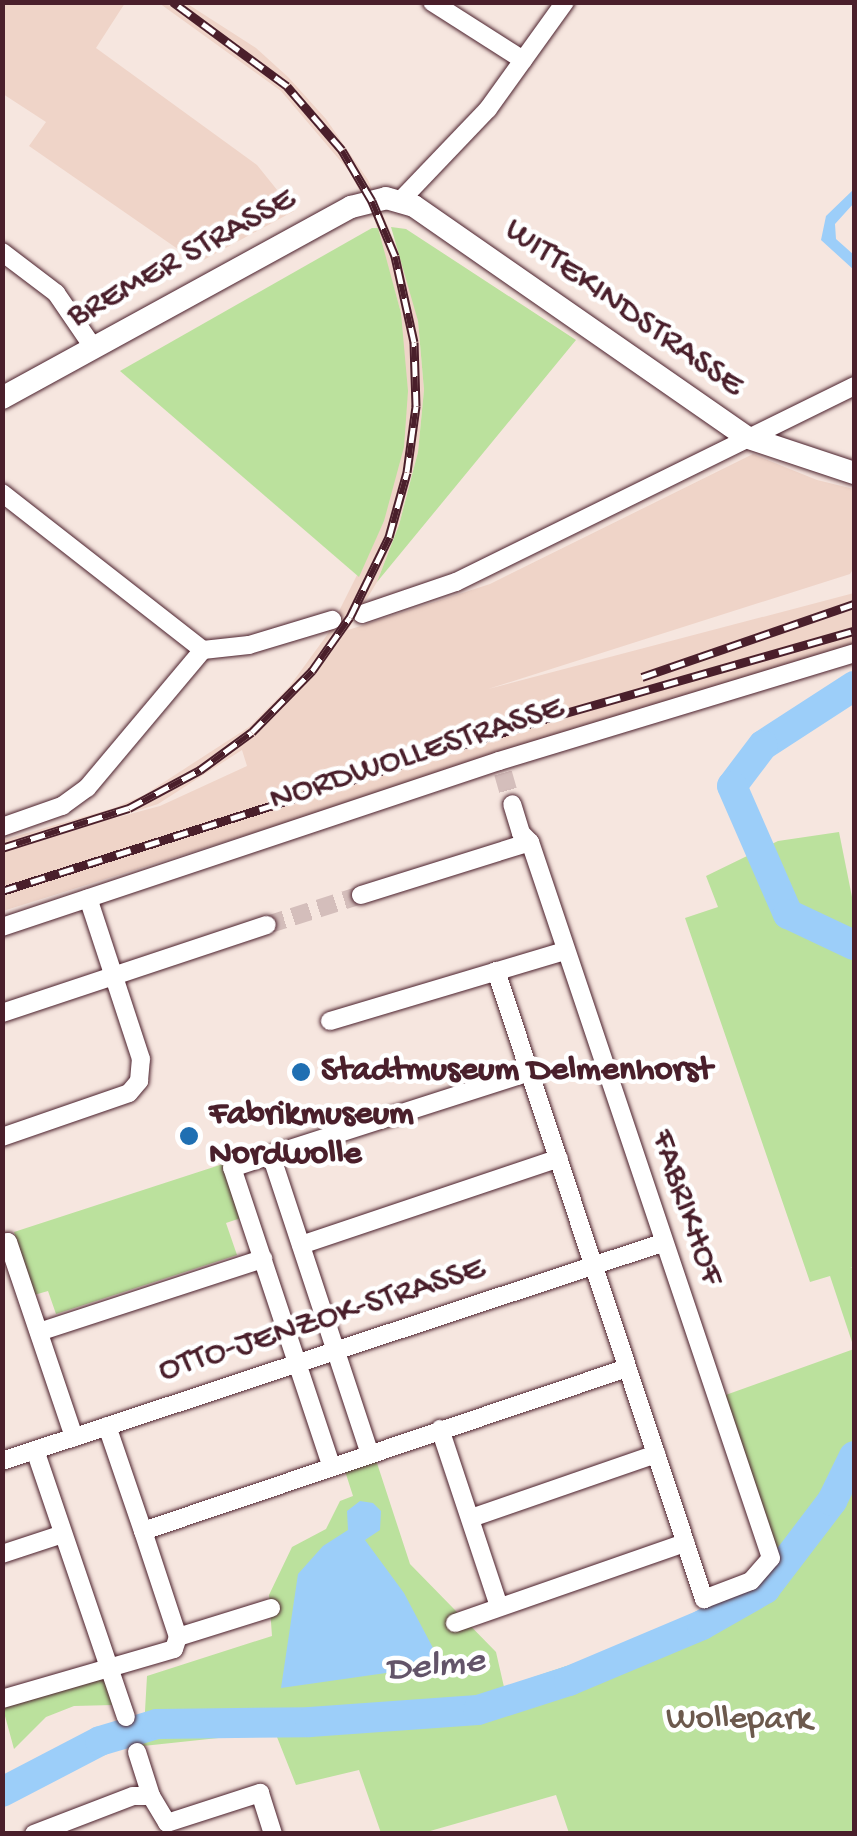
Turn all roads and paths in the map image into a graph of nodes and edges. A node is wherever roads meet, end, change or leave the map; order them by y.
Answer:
1 (432, 2) edge
2 (566, 2) edge
3 (523, 60) junction
4 (408, 203) junction
5 (2, 252) edge
6 (93, 347) junction
7 (854, 386) edge
8 (2, 398) edge
9 (799, 414) junction
10 (746, 437) junction
11 (800, 455) junction
12 (854, 473) edge
13 (2, 493) edge
14 (362, 614) dead end
15 (332, 620) dead end
16 (203, 650) junction
17 (854, 653) edge
18 (512, 804) tunnel mouth
19 (2, 827) edge
20 (530, 842) junction
21 (360, 895) tunnel mouth
22 (88, 898) junction
23 (268, 925) tunnel mouth
24 (2, 926) edge
25 (565, 951) junction
26 (496, 971) junction
27 (114, 976) junction
28 (2, 1013) edge
29 (330, 1021) dead end
30 (530, 1072) junction
31 (2, 1137) edge
32 (271, 1154) junction
33 (559, 1158) junction
34 (662, 1243) junction
35 (2, 1244) edge
36 (301, 1245) junction
37 (262, 1259) junction
38 (593, 1266) junction
39 (39, 1332) junction
40 (336, 1350) junction
41 (297, 1364) junction
42 (627, 1368) junction
43 (106, 1426) junction
44 (440, 1429) junction
45 (74, 1437) junction
46 (34, 1450) junction
47 (369, 1452) junction
48 (656, 1454) junction
49 (2, 1461) edge
50 (331, 1465) junction
51 (471, 1518) junction
52 (143, 1530) junction
53 (63, 1534) junction
54 (685, 1543) junction
55 (2, 1554) edge
56 (499, 1606) junction
57 (271, 1608) dead end
58 (455, 1623) dead end
59 (178, 1637) junction
60 (108, 1666) junction
61 (2, 1699) edge
62 (126, 1717) dead end
63 (138, 1752) dead end
64 (151, 1796) junction
65 (168, 1828) edge
66 (271, 1833) edge
67 (34, 1834) edge

1 - 3 street
2 - 3 street
3 - 4 street
4 - 6 main road, BREMER STRASSE
4 - 10 main road, WITTEKINDSTRASSE
5 - 6 street
6 - 8 main road, BREMER STRASSE
7 - 9 street
9 - 10 street
9 - 11 street
10 - 11 main road, WITTEKINDSTRASSE
10 - 14 street
11 - 12 main road, WITTEKINDSTRASSE
13 - 16 street
15 - 16 street
16 - 19 street
17 - 22 street, NORDWOLLESTRASSE
18 - 20 street, FABRIKHOF
20 - 21 street
20 - 25 street, FABRIKHOF
22 - 24 street, NORDWOLLESTRASSE
22 - 27 street
23 - 27 street
25 - 26 street
25 - 34 street, FABRIKHOF
26 - 29 street
26 - 30 street
27 - 28 street
27 - 31 street
30 - 32 street
30 - 33 street
32 - 36 street
32 - 37 street
33 - 36 street
33 - 38 street
34 - 38 street, OTTO-JENZOK-STRASSE
34 - 54 street, FABRIKHOF
35 - 39 street
36 - 40 street
37 - 39 street
37 - 41 street
38 - 40 street, OTTO-JENZOK-STRASSE
38 - 42 street
39 - 45 street
40 - 41 street, OTTO-JENZOK-STRASSE
40 - 47 street
41 - 43 street, OTTO-JENZOK-STRASSE
41 - 50 street
42 - 44 street
42 - 48 street
43 - 45 street, OTTO-JENZOK-STRASSE
43 - 52 street
44 - 47 street
44 - 51 street
45 - 46 street, OTTO-JENZOK-STRASSE
46 - 49 street, OTTO-JENZOK-STRASSE
46 - 53 street
47 - 50 street
48 - 51 street
48 - 54 street
50 - 52 street
51 - 56 street
52 - 59 street
53 - 55 street
53 - 60 street
54 - 56 street
56 - 58 street
57 - 59 street
59 - 60 street
60 - 61 street
60 - 62 street
63 - 64 street
64 - 65 street
64 - 67 street
65 - 66 street

